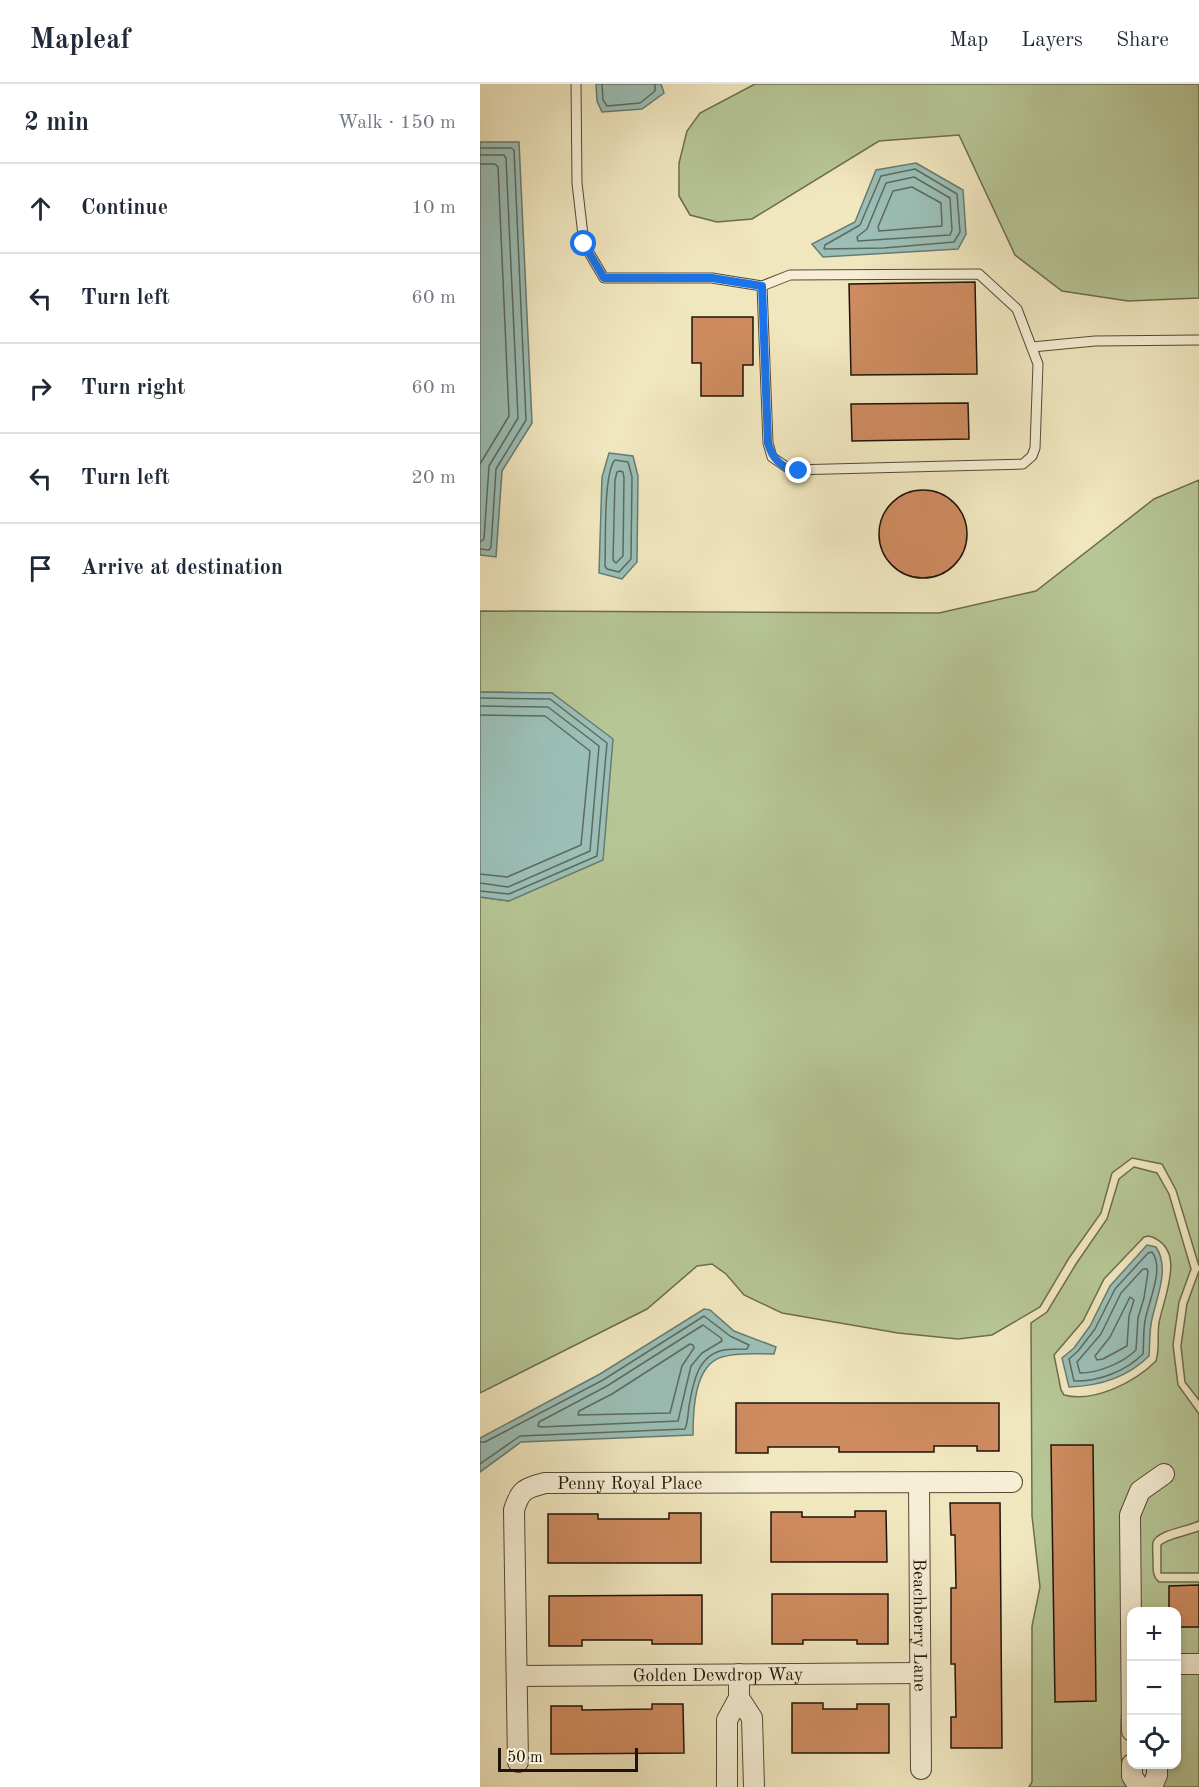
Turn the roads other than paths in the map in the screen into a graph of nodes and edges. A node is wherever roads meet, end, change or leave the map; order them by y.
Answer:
1 (576, 84) edge
2 (762, 286) junction
3 (1199, 340) edge
4 (1032, 347) junction
5 (1164, 1474) dead end
6 (1012, 1482) dead end
7 (920, 1483) junction
8 (1131, 1661) edge
9 (1181, 1664) edge
10 (1199, 1664) edge
11 (920, 1673) junction
12 (739, 1674) junction
13 (517, 1676) junction
14 (739, 1698) junction
15 (752, 1729) junction
16 (727, 1730) junction
17 (727, 1754) junction
18 (753, 1754) junction
19 (518, 1762) dead end
20 (921, 1769) dead end
21 (1132, 1769) edge
22 (1157, 1769) edge
23 (727, 1787) edge
24 (754, 1787) edge
25 (1139, 1787) edge
26 (1152, 1787) edge

1 - 2 lane
2 - 4 lane
2 - 4 lane
3 - 4 lane
5 - 8 street
6 - 7 street, Penny Royal Place
7 - 11 street, Beachberry Lane
7 - 13 street, Penny Royal Place
9 - 10 street
11 - 12 street, Golden Dewdrop Way
11 - 20 street, Beachberry Lane
12 - 13 street, Golden Dewdrop Way
12 - 14 street
13 - 19 street, Penny Royal Place
14 - 15 street
14 - 16 street
15 - 16 street
15 - 18 street
16 - 17 street
17 - 18 street
17 - 23 street
18 - 24 street
21 - 25 street
22 - 26 street

